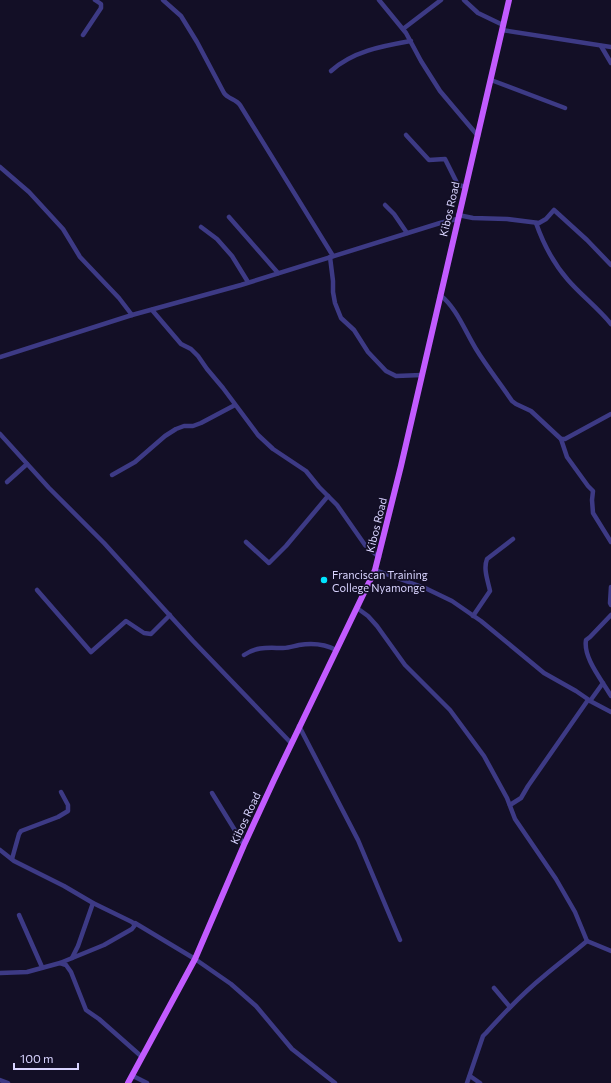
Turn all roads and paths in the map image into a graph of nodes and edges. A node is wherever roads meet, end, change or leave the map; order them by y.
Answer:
1 (95, 0) edge
2 (163, 0) edge
3 (380, 0) edge
4 (442, 0) edge
5 (464, 0) edge
6 (509, 0) edge
7 (503, 27) junction
8 (403, 29) junction
9 (83, 35) dead end
10 (411, 41) junction
11 (601, 46) junction
12 (611, 47) edge
13 (611, 63) edge
14 (331, 71) dead end
15 (490, 80) junction
16 (565, 108) dead end
17 (406, 135) dead end
18 (478, 136) junction
19 (0, 167) edge
20 (465, 187) junction
21 (385, 205) dead end
22 (229, 217) dead end
23 (458, 217) junction
24 (536, 223) junction
25 (201, 227) dead end
26 (407, 233) junction
27 (331, 257) junction
28 (611, 265) edge
29 (278, 273) junction
30 (248, 282) junction
31 (440, 295) junction
32 (152, 310) junction
33 (132, 315) junction
34 (611, 324) edge
35 (0, 357) edge
36 (422, 375) junction
37 (235, 405) junction
38 (611, 414) edge
39 (0, 434) edge
40 (561, 439) junction
41 (27, 464) junction
42 (112, 475) dead end
43 (7, 482) dead end
44 (328, 496) junction
45 (513, 539) dead end
46 (246, 542) dead end
47 (611, 542) edge
48 (378, 557) junction
49 (375, 570) junction
50 (611, 586) edge
51 (36, 590) dead end
52 (611, 605) edge
53 (357, 608) junction
54 (170, 615) junction
55 (611, 615) edge
56 (473, 616) junction
57 (336, 650) junction
58 (244, 655) dead end
59 (603, 683) junction
60 (611, 696) edge
61 (589, 700) junction
62 (611, 712) edge
63 (300, 726) junction
64 (292, 743) junction
65 (61, 792) dead end
66 (212, 793) dead end
67 (510, 805) junction
68 (244, 845) junction
69 (0, 850) edge
70 (12, 859) junction
71 (93, 903) junction
72 (20, 915) dead end
73 (135, 923) junction
74 (400, 940) dead end
75 (587, 941) junction
76 (611, 951) edge
77 (72, 958) junction
78 (195, 959) junction
79 (60, 963) junction
80 (42, 967) junction
81 (0, 973) edge
82 (494, 988) dead end
83 (510, 1007) junction
84 (142, 1057) junction
85 (133, 1076) junction
86 (470, 1076) junction
87 (0, 1080) edge
88 (8, 1083) edge
89 (128, 1083) edge
90 (147, 1083) edge
91 (335, 1083) edge
92 (468, 1083) edge
93 (480, 1083) edge

1 - 9 street
2 - 27 street
3 - 8 street
4 - 8 street
5 - 7 street
6 - 7 main road, Kibos Road
7 - 11 street
7 - 15 main road, Kibos Road
8 - 10 street
10 - 14 street
10 - 18 street
11 - 12 street
11 - 13 street
15 - 16 street
15 - 18 main road, Kibos Road
17 - 20 street
18 - 20 main road, Kibos Road
19 - 33 street
20 - 23 main road, Kibos Road
21 - 26 street
22 - 29 street
23 - 24 street
23 - 26 street
23 - 31 main road, Kibos Road
24 - 28 street
24 - 34 street
25 - 30 street
26 - 27 street
27 - 29 street
27 - 36 street
29 - 30 street
30 - 32 street
31 - 36 main road, Kibos Road
31 - 40 street
32 - 33 street
32 - 37 street
33 - 35 street
36 - 48 main road, Kibos Road
37 - 42 street
37 - 44 street
38 - 40 street
39 - 41 street
40 - 47 street
41 - 43 street
41 - 54 street
44 - 46 street
44 - 48 street
45 - 56 street
48 - 49 main road, Kibos Road
49 - 53 main road, Kibos Road
49 - 56 street
50 - 52 street
51 - 54 street
53 - 57 main road, Kibos Road
53 - 67 street
54 - 64 street
55 - 59 street
56 - 61 street
57 - 58 street
57 - 63 main road, Kibos Road
59 - 60 street
59 - 61 street
61 - 62 street
61 - 67 street
63 - 64 main road, Kibos Road
63 - 74 street
64 - 68 main road, Kibos Road
65 - 70 street
66 - 68 street
67 - 75 street
68 - 78 main road, Kibos Road
69 - 70 street
70 - 71 street
71 - 73 street
71 - 77 street
72 - 80 street
73 - 77 street
73 - 78 street
75 - 76 street
75 - 83 street
77 - 79 street
78 - 84 main road, Kibos Road
78 - 91 street
79 - 80 street
79 - 84 street
80 - 81 street
82 - 83 street
83 - 86 street
84 - 85 main road, Kibos Road
85 - 89 main road, Kibos Road
85 - 90 street
86 - 92 street
86 - 93 street
87 - 88 street

